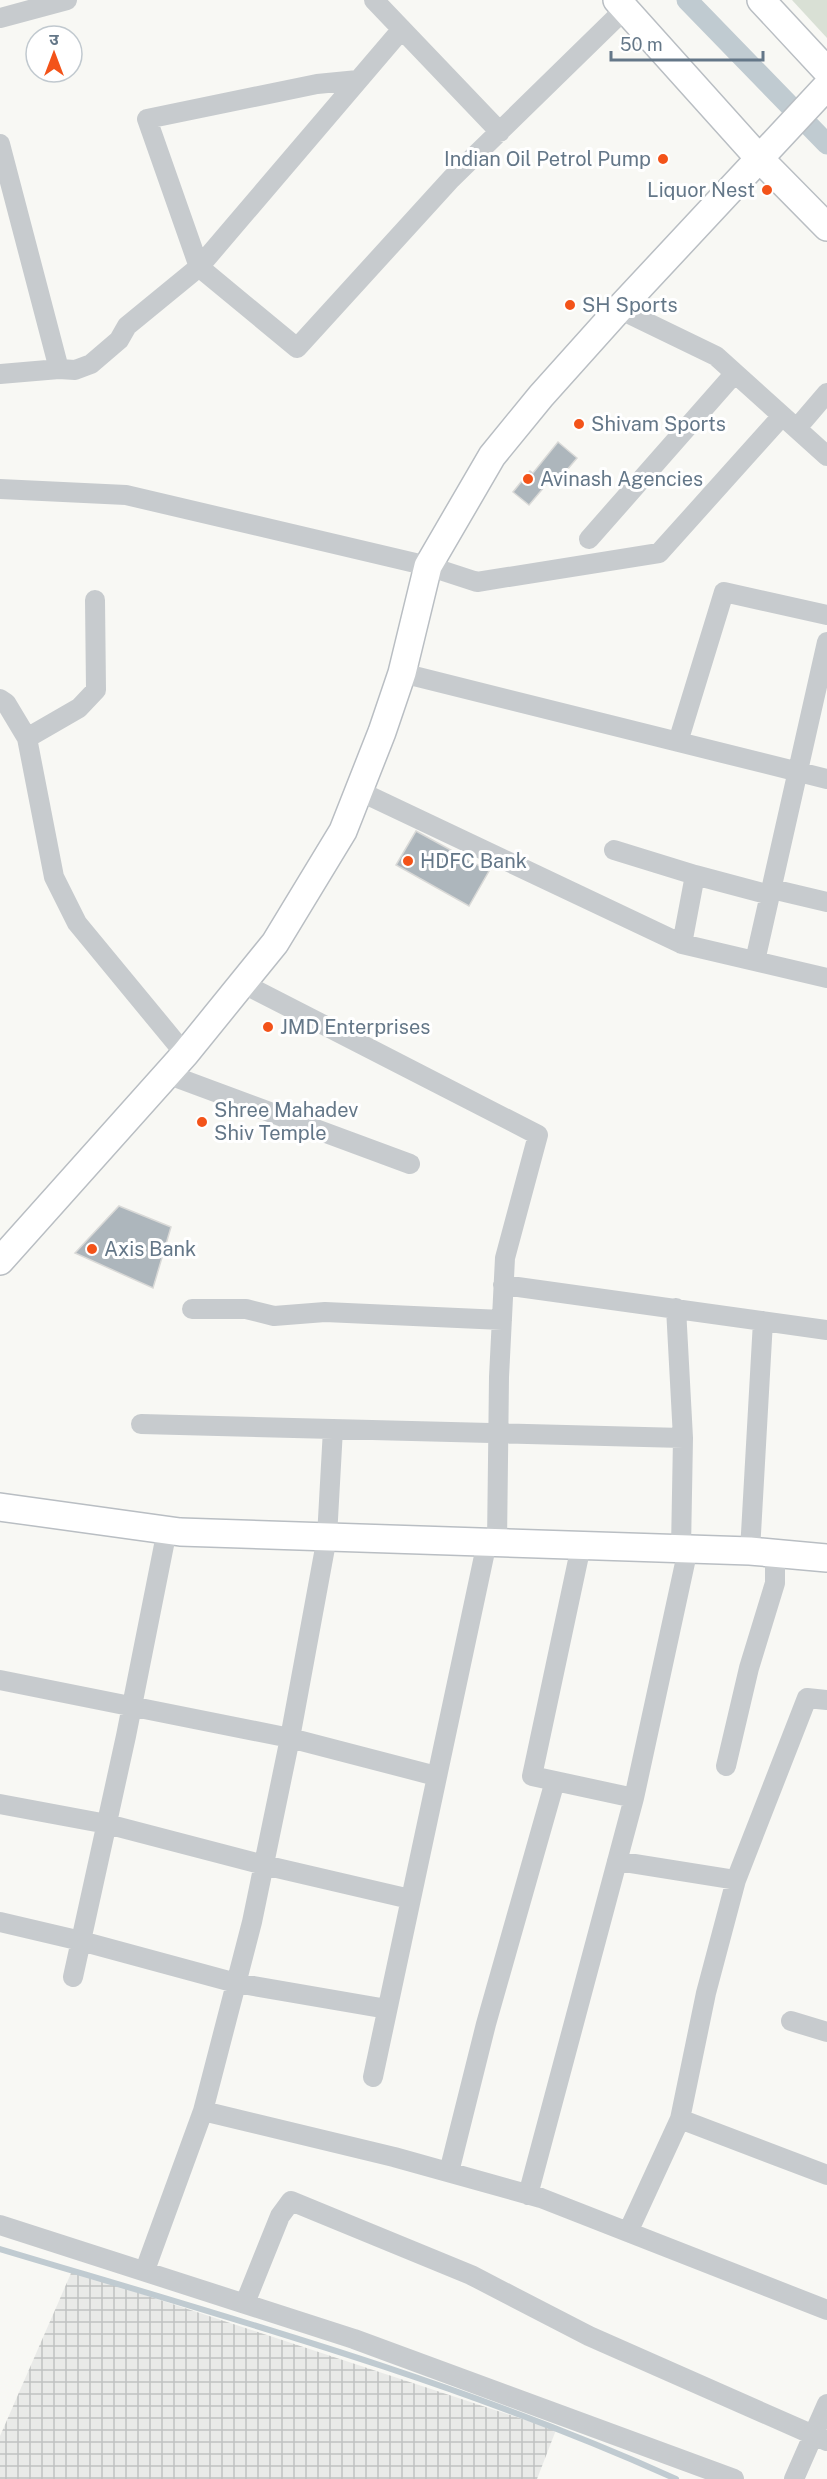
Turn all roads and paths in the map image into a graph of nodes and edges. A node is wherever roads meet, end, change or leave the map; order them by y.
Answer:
1 (67, 0) edge
2 (374, 0) edge
3 (760, 0) edge
4 (621, 5) edge
5 (0, 18) edge
6 (402, 29) junction
7 (358, 80) junction
8 (825, 83) edge
9 (500, 132) junction
10 (0, 144) edge
11 (758, 157) junction
12 (827, 226) edge
13 (199, 267) junction
14 (619, 309) junction
15 (59, 369) junction
16 (735, 373) junction
17 (0, 374) edge
18 (827, 393) edge
19 (790, 422) junction
20 (827, 456) edge
21 (0, 489) edge
22 (589, 539) dead end
23 (428, 566) junction
24 (95, 600) dead end
25 (827, 615) edge
26 (827, 642) edge
27 (402, 673) junction
28 (0, 699) edge
29 (27, 738) junction
30 (678, 742) junction
31 (798, 772) junction
32 (827, 779) edge
33 (359, 791) junction
34 (614, 850) dead end
35 (695, 875) junction
36 (771, 892) junction
37 (827, 902) edge
38 (682, 944) junction
39 (755, 961) junction
40 (827, 978) edge
41 (242, 983) junction
42 (185, 1054) junction
43 (167, 1074) junction
44 (410, 1164) dead end
45 (0, 1262) edge
46 (503, 1284) junction
47 (676, 1308) junction
48 (192, 1309) dead end
49 (502, 1320) junction
50 (763, 1321) junction
51 (827, 1330) edge
52 (141, 1424) dead end
53 (333, 1429) junction
54 (499, 1435) junction
55 (683, 1438) junction
56 (0, 1507) edge
57 (167, 1530) junction
58 (327, 1537) junction
59 (492, 1542) junction
60 (581, 1546) junction
61 (685, 1549) junction
62 (763, 1552) junction
63 (827, 1558) edge
64 (0, 1680) edge
65 (827, 1700) edge
66 (132, 1706) junction
67 (290, 1738) junction
68 (726, 1766) dead end
69 (436, 1776) junction
70 (555, 1781) junction
71 (634, 1798) junction
72 (0, 1804) edge
73 (107, 1824) junction
74 (617, 1861) junction
75 (264, 1865) junction
76 (736, 1880) junction
77 (410, 1899) junction
78 (0, 1922) edge
79 (81, 1941) junction
80 (73, 1977) dead end
81 (236, 1983) junction
82 (387, 2009) junction
83 (791, 2021) dead end
84 (827, 2032) edge
85 (373, 2077) dead end
86 (203, 2111) junction
87 (680, 2120) junction
88 (449, 2172) junction
89 (827, 2175) edge
90 (528, 2194) junction
91 (0, 2225) edge
92 (628, 2232) junction
93 (145, 2270) junction
94 (245, 2303) junction
95 (827, 2310) edge
96 (827, 2404) edge
97 (821, 2438) edge
98 (734, 2479) edge
99 (794, 2479) edge

1 - 5 street
2 - 6 street
3 - 8 street
4 - 9 street
4 - 11 street
6 - 7 street
6 - 9 street
7 - 13 street
7 - 13 street
8 - 11 street
9 - 13 street
10 - 15 street
11 - 12 street
11 - 14 street
13 - 15 street
14 - 16 street
14 - 23 street
15 - 17 street
16 - 19 street
16 - 22 street
18 - 19 street
19 - 20 street
19 - 23 street
21 - 23 street
23 - 27 street
24 - 29 street
25 - 30 street
26 - 31 street
27 - 30 street
27 - 33 street
28 - 29 street
29 - 42 street
30 - 31 street
31 - 32 street
31 - 36 street
33 - 38 street
33 - 41 street
34 - 35 street
35 - 36 street
35 - 38 street
36 - 37 street
36 - 39 street
38 - 39 street
39 - 40 street
41 - 42 street
41 - 46 street
42 - 43 street
43 - 44 street
43 - 45 street
46 - 47 street
46 - 49 street
47 - 50 street
47 - 55 street
48 - 49 street
49 - 54 street
50 - 51 street
50 - 62 street
52 - 53 street
53 - 54 street
53 - 58 street
54 - 55 street
54 - 59 street
55 - 61 street
56 - 57 street
57 - 58 street
57 - 66 street
58 - 59 street
58 - 67 street
59 - 60 street
59 - 69 street
60 - 61 street
60 - 70 street
61 - 62 street
61 - 71 street
62 - 63 street
62 - 68 street
64 - 66 street
65 - 76 street
66 - 67 street
66 - 73 street
67 - 69 street
67 - 75 street
69 - 77 street
70 - 71 street
70 - 88 street
71 - 74 street
72 - 73 street
73 - 75 street
73 - 79 street
74 - 76 street
74 - 90 street
75 - 77 street
75 - 81 street
76 - 87 street
77 - 82 street
78 - 79 street
79 - 80 street
79 - 81 street
81 - 82 street
81 - 86 street
82 - 85 street
83 - 84 street
86 - 88 street
86 - 93 street
87 - 89 street
87 - 92 street
88 - 90 street
90 - 92 street
91 - 93 street
92 - 95 street
93 - 94 street
94 - 97 street
94 - 98 street
96 - 97 street
97 - 99 street

